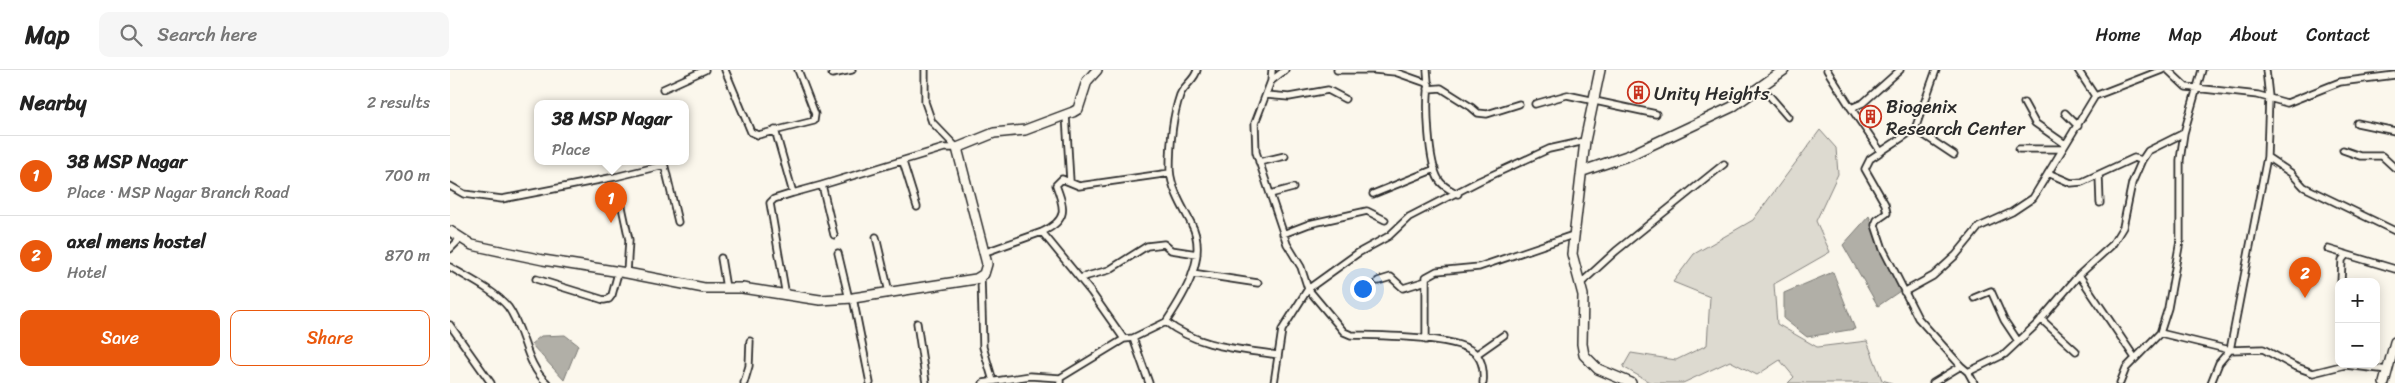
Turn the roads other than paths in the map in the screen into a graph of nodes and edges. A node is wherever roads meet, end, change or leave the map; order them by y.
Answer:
1 (706, 70) edge
2 (725, 70) edge
3 (798, 70) edge
4 (852, 70) edge
5 (925, 70) edge
6 (1097, 70) edge
7 (1198, 70) edge
8 (1272, 70) edge
9 (1285, 70) edge
10 (1337, 70) edge
11 (1374, 70) edge
12 (1427, 70) edge
13 (1600, 70) edge
14 (1784, 70) edge
15 (1827, 70) edge
16 (1900, 70) edge
17 (1936, 70) edge
18 (2078, 70) edge
19 (2162, 70) edge
20 (2168, 70) edge
21 (2202, 70) edge
22 (2266, 70) edge
23 (832, 74) dead end
24 (2395, 75) edge
25 (1271, 81) junction
26 (1428, 86) junction
27 (1761, 86) junction
28 (2197, 88) junction
29 (663, 89) dead end
30 (1266, 95) junction
31 (2094, 96) junction
32 (2269, 97) junction
33 (1345, 99) dead end
34 (1594, 100) junction
35 (2024, 103) dead end
36 (1519, 104) dead end
37 (1535, 104) dead end
38 (1851, 108) junction
39 (2065, 113) dead end
40 (1656, 114) dead end
41 (1066, 115) junction
42 (1788, 117) dead end
43 (2357, 123) dead end
44 (2078, 126) junction
45 (1915, 129) junction
46 (775, 130) junction
47 (2395, 131) edge
48 (2184, 133) junction
49 (1585, 141) junction
50 (2064, 147) junction
51 (957, 148) junction
52 (2019, 149) dead end
53 (2343, 150) dead end
54 (1881, 152) junction
55 (1954, 155) dead end
56 (1285, 156) dead end
57 (2267, 157) junction
58 (2142, 160) junction
59 (903, 162) junction
60 (1260, 162) junction
61 (1724, 164) dead end
62 (656, 165) edge
63 (664, 165) edge
64 (2395, 168) edge
65 (1435, 169) junction
66 (1583, 171) junction
67 (1170, 173) junction
68 (2048, 173) junction
69 (2099, 175) junction
70 (1070, 181) junction
71 (822, 185) junction
72 (450, 186) edge
73 (618, 188) dead end
74 (1293, 188) dead end
75 (792, 194) junction
76 (1270, 194) junction
77 (1373, 194) dead end
78 (1458, 194) junction
79 (2100, 203) dead end
80 (917, 207) dead end
81 (1385, 220) dead end
82 (678, 222) dead end
83 (450, 231) edge
84 (2395, 231) edge
85 (1042, 232) junction
86 (1283, 234) junction
87 (834, 235) dead end
88 (1573, 235) junction
89 (876, 237) dead end
90 (460, 239) junction
91 (450, 249) edge
92 (2328, 249) dead end
93 (838, 253) dead end
94 (983, 253) junction
95 (1196, 254) junction
96 (2346, 255) junction
97 (720, 258) dead end
98 (450, 267) edge
99 (2395, 269) edge
100 (623, 273) junction
101 (1192, 273) junction
102 (2080, 275) junction
103 (981, 276) junction
104 (1080, 278) junction
105 (2341, 278) edge
106 (536, 279) dead end
107 (1378, 281) dead end
108 (1426, 281) junction
109 (1258, 283) dead end
110 (1580, 284) junction
111 (726, 288) junction
112 (1308, 290) junction
113 (889, 292) junction
114 (1904, 292) junction
115 (786, 296) junction
116 (851, 298) junction
117 (1974, 298) dead end
118 (2041, 320) junction
119 (1166, 322) junction
120 (917, 323) dead end
121 (450, 325) edge
122 (2160, 333) junction
123 (1504, 335) dead end
124 (1133, 338) junction
125 (1124, 339) junction
126 (1426, 340) junction
127 (750, 341) dead end
128 (2018, 341) junction
129 (2395, 342) edge
130 (2076, 350) dead end
131 (2230, 350) junction
132 (1477, 354) junction
133 (1278, 355) junction
134 (2135, 358) junction
135 (1961, 366) junction
136 (2388, 370) junction
137 (1968, 372) junction
138 (1060, 380) edge
139 (993, 381) junction
140 (1004, 381) edge
141 (491, 383) edge
142 (547, 383) edge
143 (744, 383) edge
144 (870, 383) edge
145 (926, 383) edge
146 (982, 383) edge
147 (1149, 383) edge
148 (1274, 383) edge
149 (1483, 383) edge
150 (1631, 383) edge
151 (1933, 383) edge
152 (1974, 383) edge
153 (2120, 383) edge
154 (2212, 383) edge
155 (2384, 383) edge

1 - 29 street
2 - 46 street
3 - 46 street
4 - 23 street
5 - 51 street
6 - 41 street
7 - 67 street
8 - 25 street
9 - 25 street
10 - 11 street
11 - 26 street
12 - 26 street
13 - 34 street
14 - 27 street
15 - 38 street
16 - 38 street
17 - 45 street
18 - 31 street
19 - 31 street
20 - 28 street
21 - 28 street
22 - 32 street
24 - 32 street
25 - 30 street
26 - 36 street
26 - 65 street
27 - 42 street
27 - 66 street
28 - 32 street
28 - 48 street
30 - 33 street
30 - 60 street
31 - 44 street
32 - 57 street
34 - 37 street
34 - 40 street
34 - 49 street
35 - 50 street
38 - 54 street
39 - 44 street
41 - 51 street
41 - 70 street
43 - 47 street
44 - 50 street
45 - 54 street
45 - 55 street
46 - 75 street
48 - 58 street
48 - 122 street
49 - 66 street
49 - 78 street
50 - 52 street
50 - 68 street
51 - 59 street
51 - 94 street
53 - 64 street
54 - 114 street
56 - 60 street
57 - 84 street
57 - 131 street
58 - 69 street
58 - 102 street
59 - 71 street
59 - 80 street
60 - 76 street
61 - 110 street
62 - 72 street
63 - 82 street
65 - 77 street
65 - 78 street
66 - 88 street
67 - 70 street
67 - 95 street
68 - 69 street
68 - 114 street
69 - 79 street
70 - 85 street
71 - 75 street
71 - 87 street
73 - 100 street
74 - 76 street
75 - 115 street
76 - 86 street
78 - 112 street
81 - 86 street
83 - 90 street
85 - 94 street
85 - 104 street
86 - 112 street
88 - 108 street
88 - 110 street
89 - 113 street
90 - 91 street
90 - 100 street
92 - 96 street
93 - 116 street
94 - 103 street
95 - 101 street
95 - 104 street
96 - 99 street
96 - 105 street
97 - 111 street
98 - 142 street
100 - 106 street
100 - 111 street
101 - 109 street
101 - 119 street
102 - 118 street
102 - 134 street
103 - 113 street
103 - 139 street
104 - 125 street
107 - 108 street
108 - 126 street
110 - 150 street
111 - 115 street
112 - 126 street
112 - 133 street
113 - 116 street
114 - 135 street
115 - 116 street
116 - 144 street
117 - 128 street
118 - 128 street
118 - 130 street
119 - 124 street
119 - 133 street
120 - 145 street
121 - 141 street
122 - 131 street
122 - 134 street
123 - 132 street
124 - 125 street
124 - 147 street
125 - 138 street
126 - 132 street
127 - 143 street
128 - 137 street
129 - 136 street
131 - 136 street
131 - 154 street
132 - 149 street
133 - 148 street
134 - 153 street
135 - 137 street
135 - 151 street
136 - 155 street
137 - 152 street
138 - 140 street
139 - 140 street
139 - 146 street

